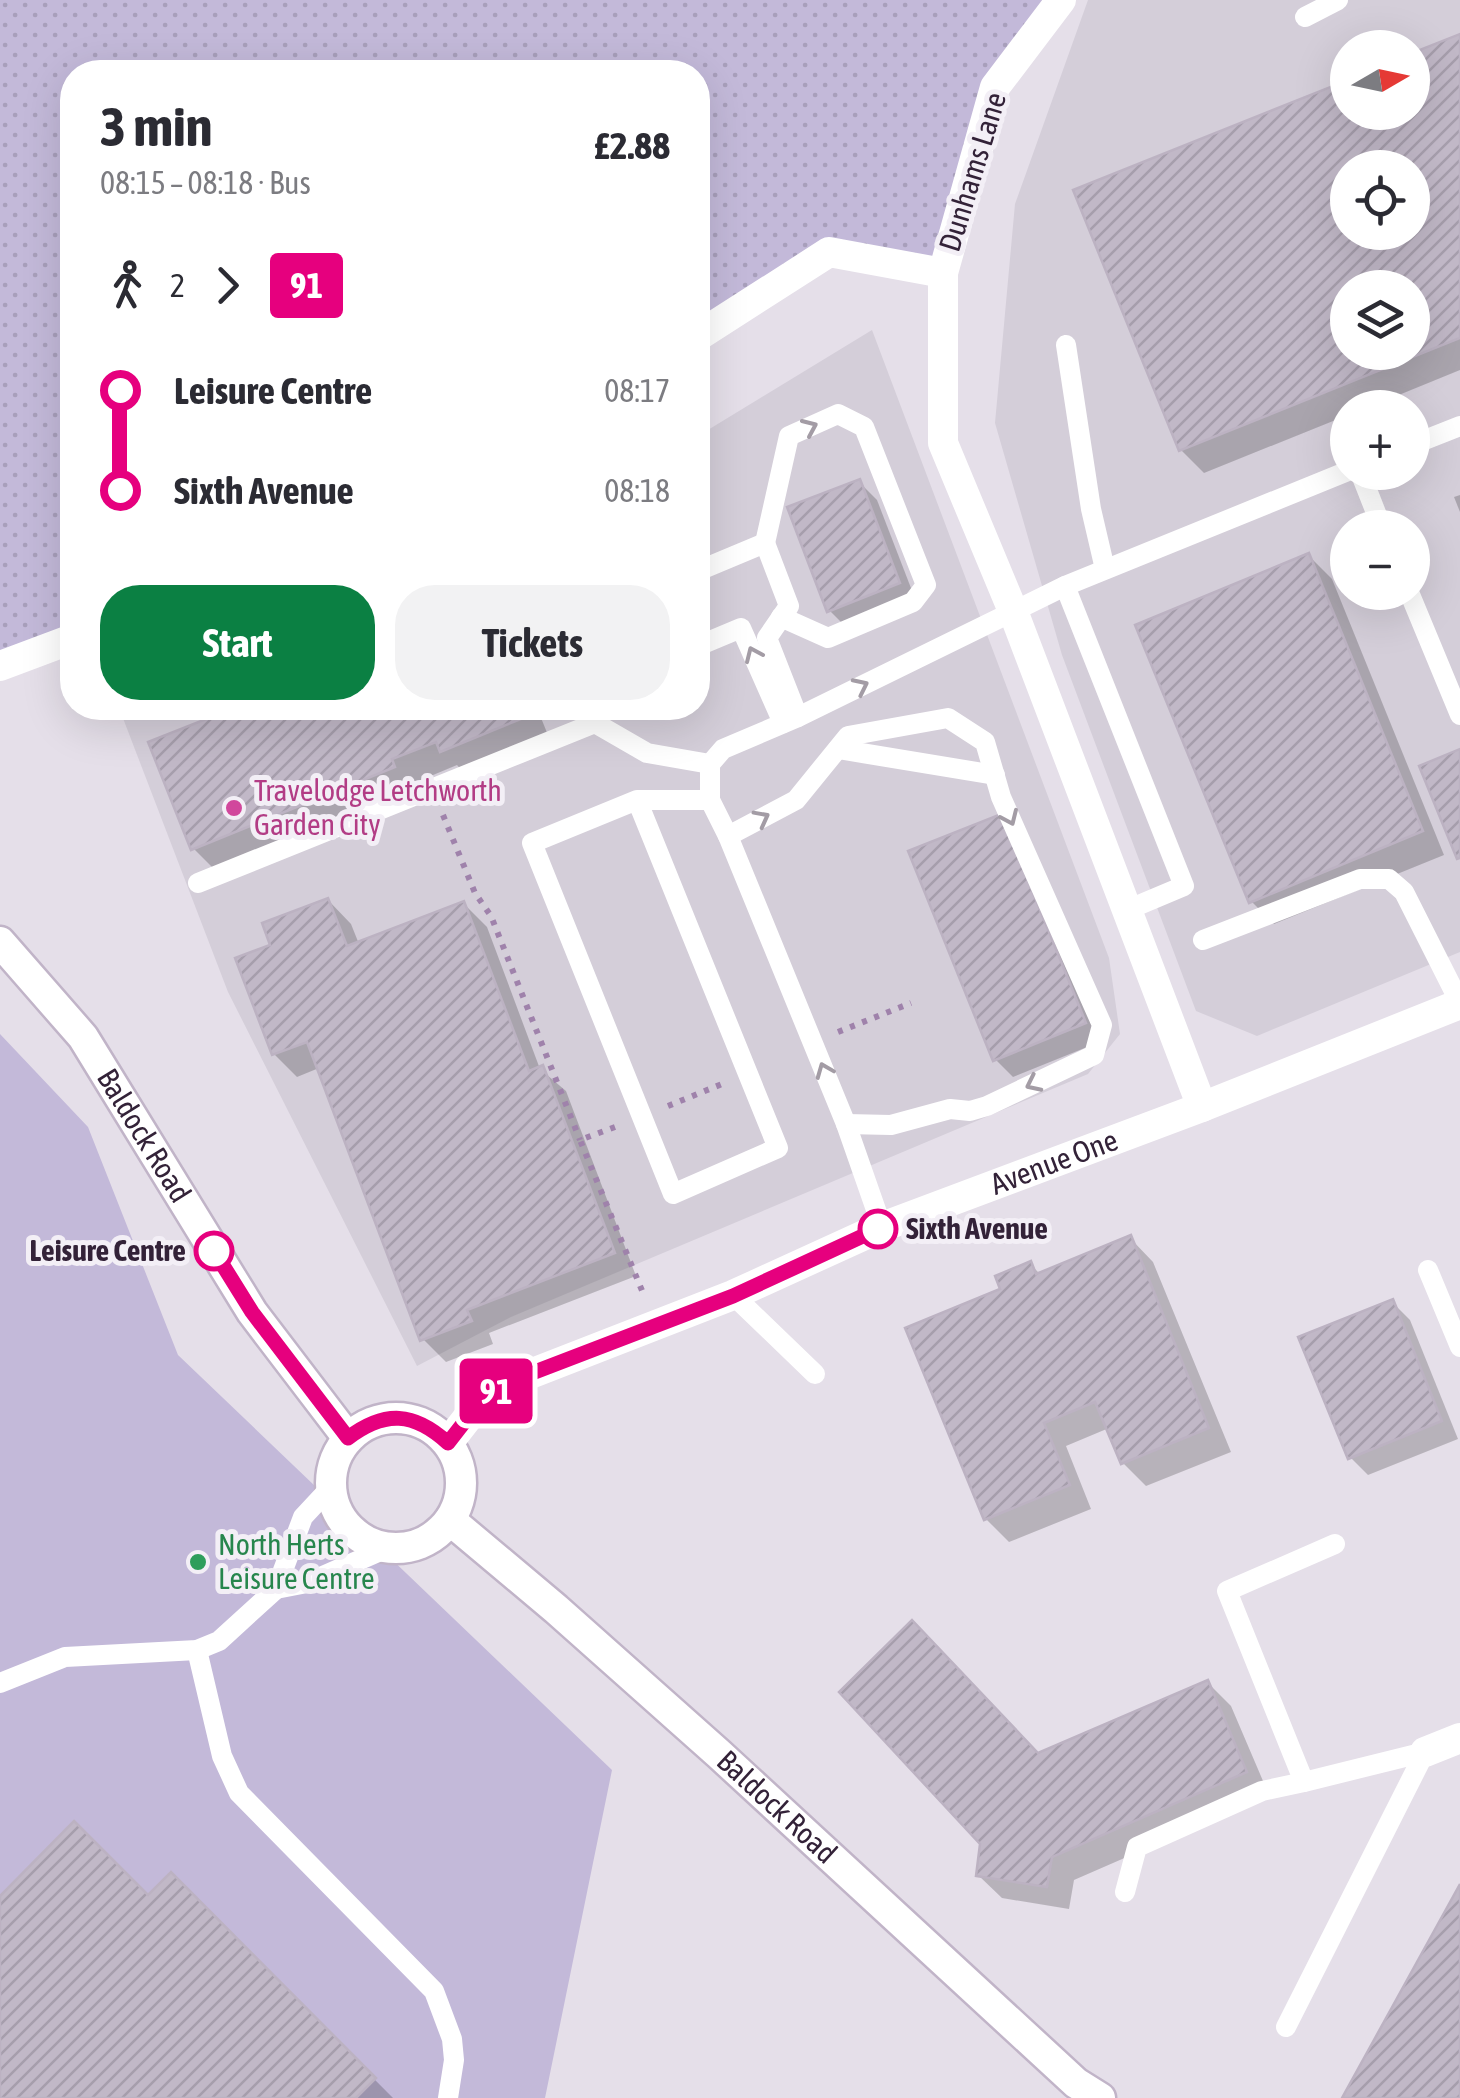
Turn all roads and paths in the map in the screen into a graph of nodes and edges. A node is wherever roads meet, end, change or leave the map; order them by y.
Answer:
1 (1061, 0) edge
2 (1338, 0) edge
3 (1304, 17) dead end
4 (944, 272) junction
5 (710, 328) edge
6 (1066, 346) dead end
7 (1460, 426) edge
8 (1430, 438) edge
9 (1330, 478) edge
10 (764, 543) junction
11 (710, 565) edge
12 (1105, 569) junction
13 (1064, 586) junction
14 (1416, 610) edge
15 (1013, 612) junction
16 (781, 617) junction
17 (710, 641) edge
18 (60, 644) edge
19 (0, 666) edge
20 (1460, 715) edge
21 (581, 720) edge
22 (599, 720) edge
23 (791, 720) junction
24 (838, 748) junction
25 (710, 764) junction
26 (994, 774) junction
27 (431, 788) junction
28 (636, 800) junction
29 (710, 800) junction
30 (728, 836) junction
31 (198, 883) dead end
32 (1127, 910) junction
33 (1204, 940) dead end
34 (0, 942) edge
35 (911, 1002) dead end
36 (1460, 1003) edge
37 (812, 1042) junction
38 (748, 1074) junction
39 (1202, 1107) junction
40 (643, 1116) junction
41 (846, 1124) junction
42 (580, 1140) junction
43 (882, 1227) junction
44 (1428, 1270) dead end
45 (733, 1296) junction
46 (656, 1325) junction
47 (1460, 1347) edge
48 (815, 1374) dead end
49 (348, 1438) junction
50 (448, 1443) junction
51 (330, 1488) junction
52 (450, 1520) junction
53 (1335, 1544) dead end
54 (388, 1548) junction
55 (276, 1589) junction
56 (197, 1650) junction
57 (0, 1683) edge
58 (1460, 1738) edge
59 (1425, 1752) junction
60 (1304, 1782) junction
61 (1125, 1892) dead end
62 (1286, 2027) dead end
63 (448, 2098) edge
64 (1100, 2098) edge

1 - 4 street, Dunhams Lane
2 - 3 lane
4 - 5 street, Dunhams Lane
4 - 15 street
6 - 12 lane
7 - 8 lane
9 - 12 lane
10 - 11 lane
10 - 16 lane
10 -> 16 lane
12 - 13 lane
13 - 15 lane
13 - 32 lane
14 - 20 lane
23 -> 15 lane
15 - 32 street
16 - 23 lane
23 -> 17 lane
18 - 19 street
21 - 27 lane
22 - 25 lane
23 - 25 lane
24 - 26 lane
24 - 26 lane
30 -> 24 lane
25 - 29 lane
26 -> 41 lane
27 - 31 lane
27 - 42 path
28 - 29 lane
28 - 38 lane
28 - 40 lane
29 - 30 lane
30 - 37 lane
32 - 39 street
33 - 36 lane
34 - 49 street, Baldock Road
35 - 37 path
36 - 39 street, Avenue One
41 -> 37 lane
38 - 40 path
38 - 40 lane
39 - 43 street, Avenue One
40 - 42 path
41 - 43 lane
42 - 46 path
43 - 45 street, Avenue One
44 - 47 lane
45 - 46 street, Avenue One
45 - 48 lane
46 - 50 street, Avenue One
49 - 50 street
49 - 51 street
50 - 52 street
51 - 54 street
51 - 55 lane
52 - 54 street
52 - 64 street, Baldock Road
53 - 60 lane
54 - 55 lane
55 - 56 lane
56 - 57 lane
56 - 63 lane
58 - 59 street
59 - 60 lane
59 - 62 lane
60 - 61 lane

